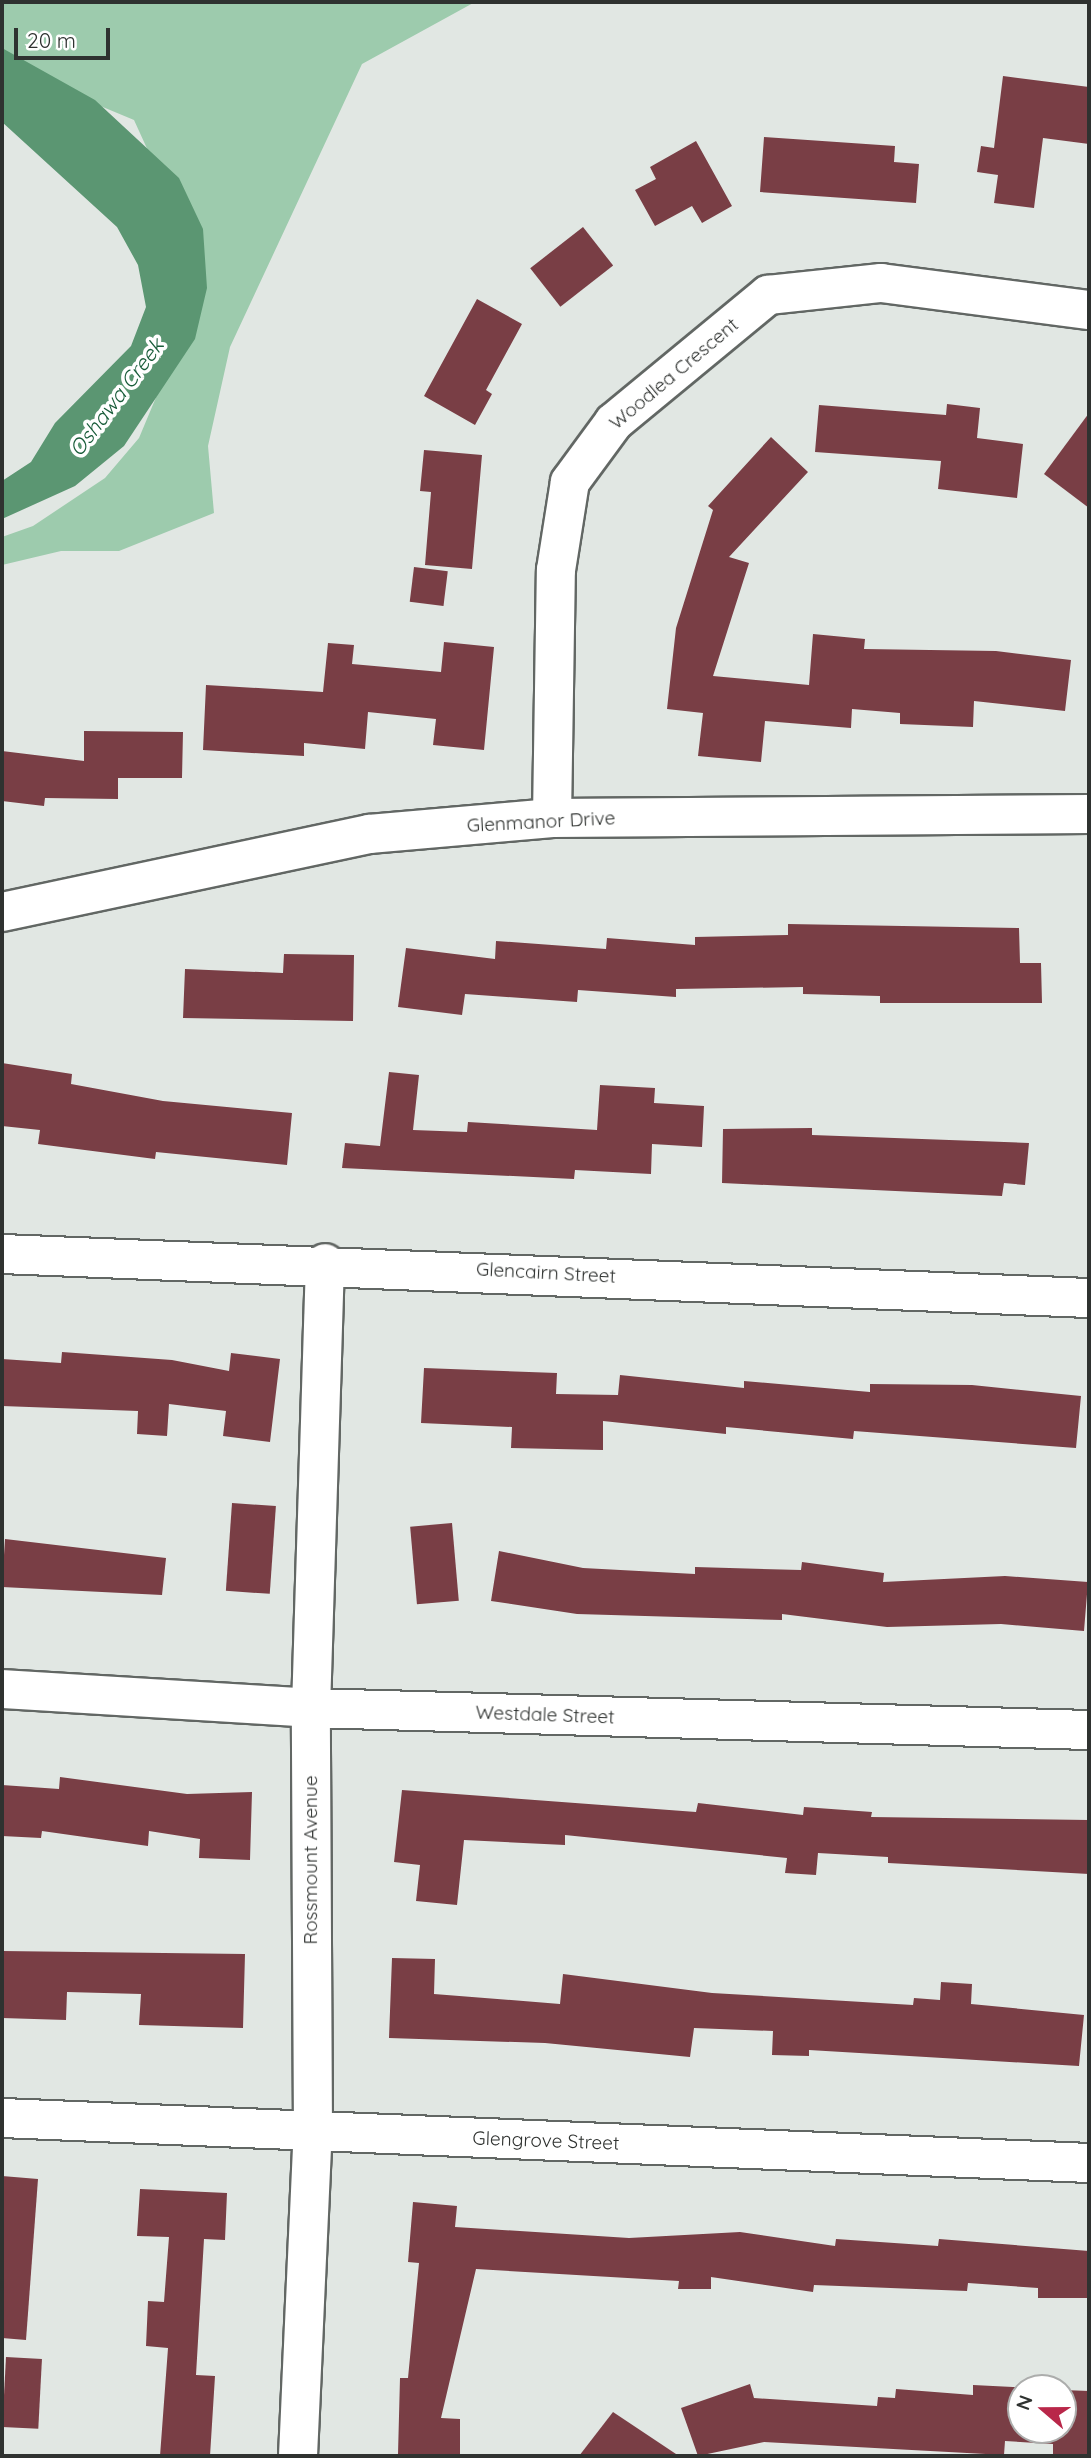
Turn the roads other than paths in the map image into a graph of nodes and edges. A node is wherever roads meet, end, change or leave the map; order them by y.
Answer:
1 (1089, 310) edge
2 (1089, 814) edge
3 (552, 818) junction
4 (2, 912) edge
5 (2, 1254) edge
6 (325, 1263) junction
7 (1089, 1298) edge
8 (2, 1689) edge
9 (311, 1708) junction
10 (1089, 1730) edge
11 (2, 2118) edge
12 (313, 2131) junction
13 (1089, 2163) edge
14 (298, 2456) edge

1 - 3 street, Woodlea Crescent
2 - 3 street, Glenmanor Drive
3 - 4 street, Glenmanor Drive
5 - 6 street, Glencairn Street
6 - 7 street, Glencairn Street
6 - 9 street, Rossmount Avenue
8 - 9 street, Westdale Street
9 - 10 street, Westdale Street
9 - 12 street, Rossmount Avenue
11 - 12 street, Glengrove Street
12 - 13 street, Glengrove Street
12 - 14 street, Rossmount Avenue

